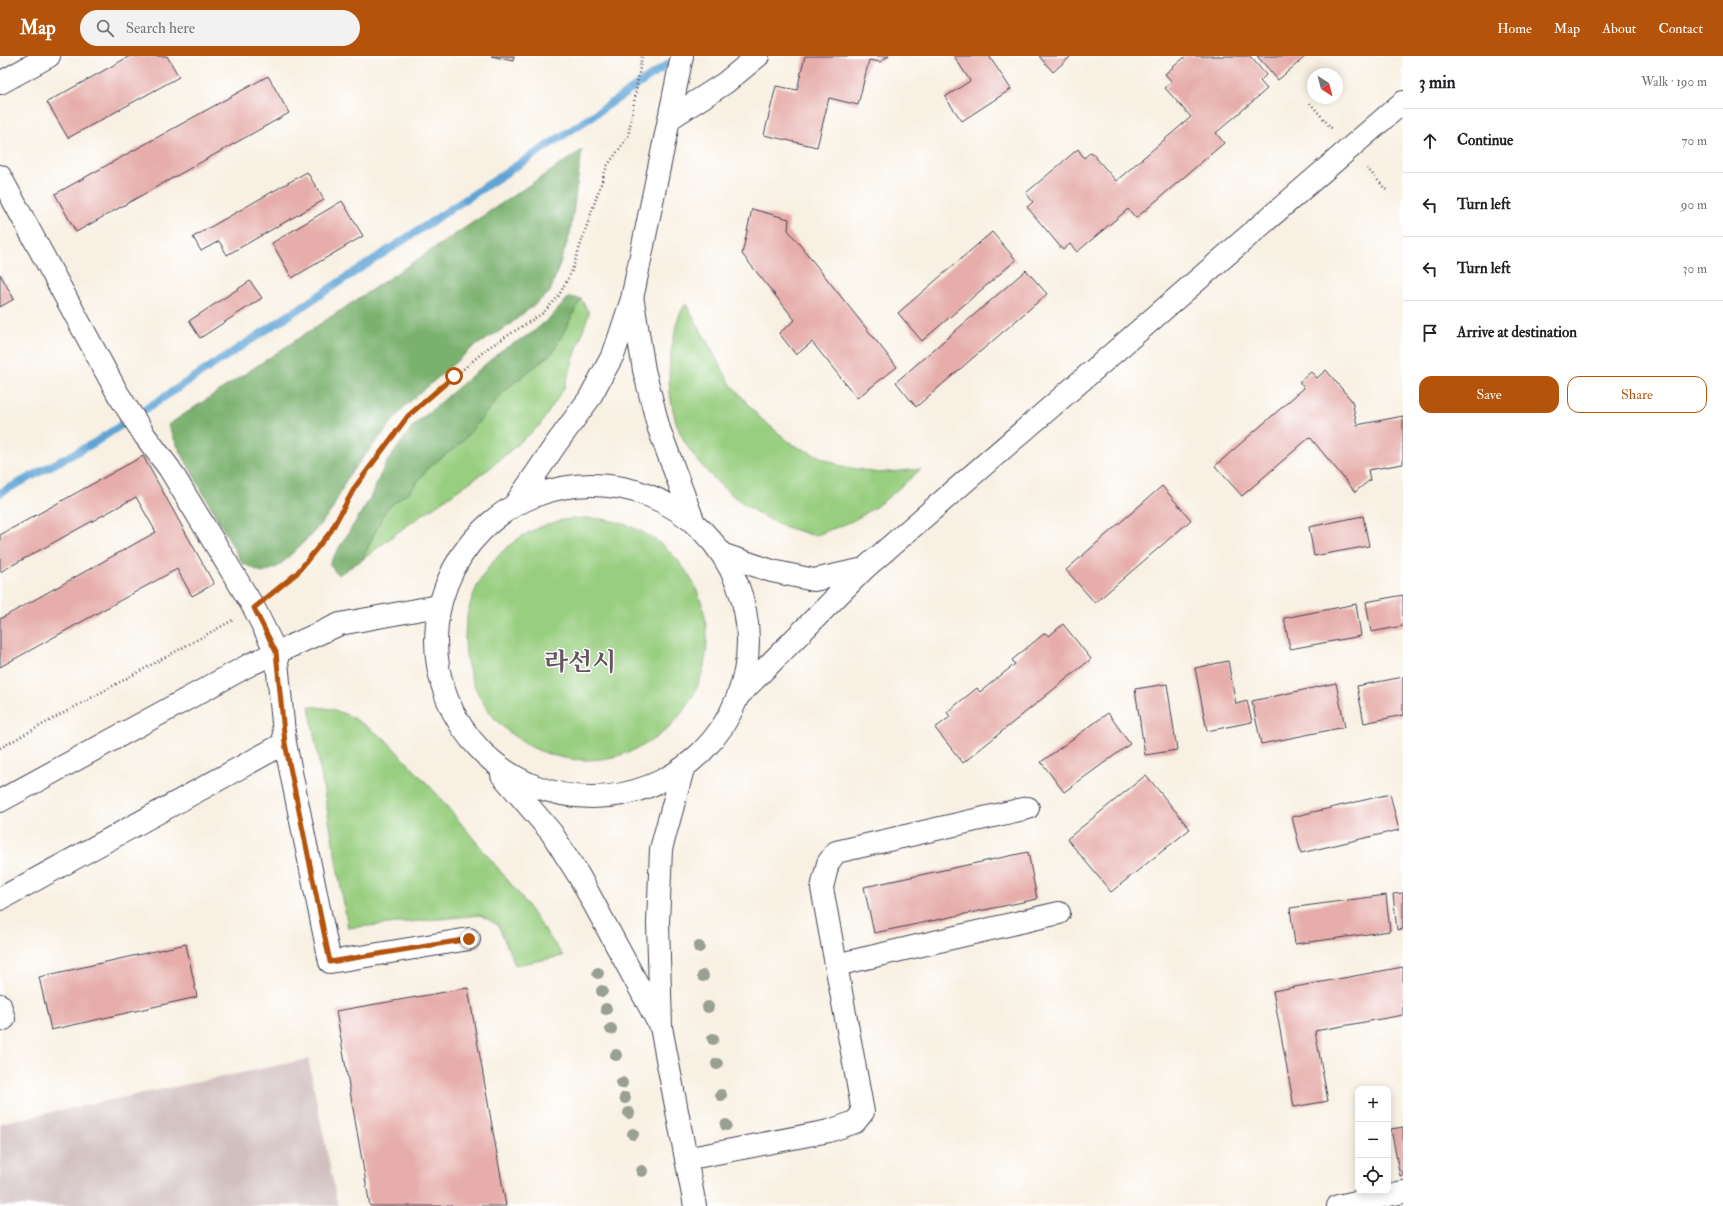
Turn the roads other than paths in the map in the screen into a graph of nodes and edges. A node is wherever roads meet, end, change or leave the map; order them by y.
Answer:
1 (49, 56) edge
2 (682, 56) edge
3 (758, 56) edge
4 (0, 83) edge
5 (1403, 102) edge
6 (669, 119) junction
7 (0, 176) edge
8 (632, 299) junction
9 (516, 503) junction
10 (693, 520) junction
11 (724, 555) junction
12 (864, 569) junction
13 (438, 606) junction
14 (276, 652) junction
15 (740, 694) junction
16 (285, 743) junction
17 (492, 764) junction
18 (683, 769) junction
19 (0, 801) edge
20 (1028, 808) dead end
21 (0, 899) edge
22 (1059, 913) dead end
23 (469, 939) dead end
24 (836, 965) junction
25 (0, 1005) edge
26 (0, 1020) edge
27 (661, 1027) junction
28 (686, 1159) junction
29 (1403, 1192) edge
30 (695, 1206) edge
31 (1338, 1206) edge

1 - 4 main road
2 - 6 main road
3 - 6 main road
5 - 12 main road
6 - 8 main road
7 - 14 main road
8 - 9 main road
8 - 10 main road
9 - 10 main road
9 - 13 main road
10 - 11 main road
11 - 12 main road
11 - 15 main road
12 - 15 main road
13 - 14 main road
13 - 17 main road
14 - 16 main road
14 - 19 main road
15 - 18 main road
16 - 21 main road
16 - 23 main road
17 - 18 main road
17 - 27 main road
18 - 27 main road
20 - 24 main road
22 - 24 main road
24 - 28 main road
25 - 26 main road
27 - 28 main road
28 - 30 main road
29 - 31 main road

